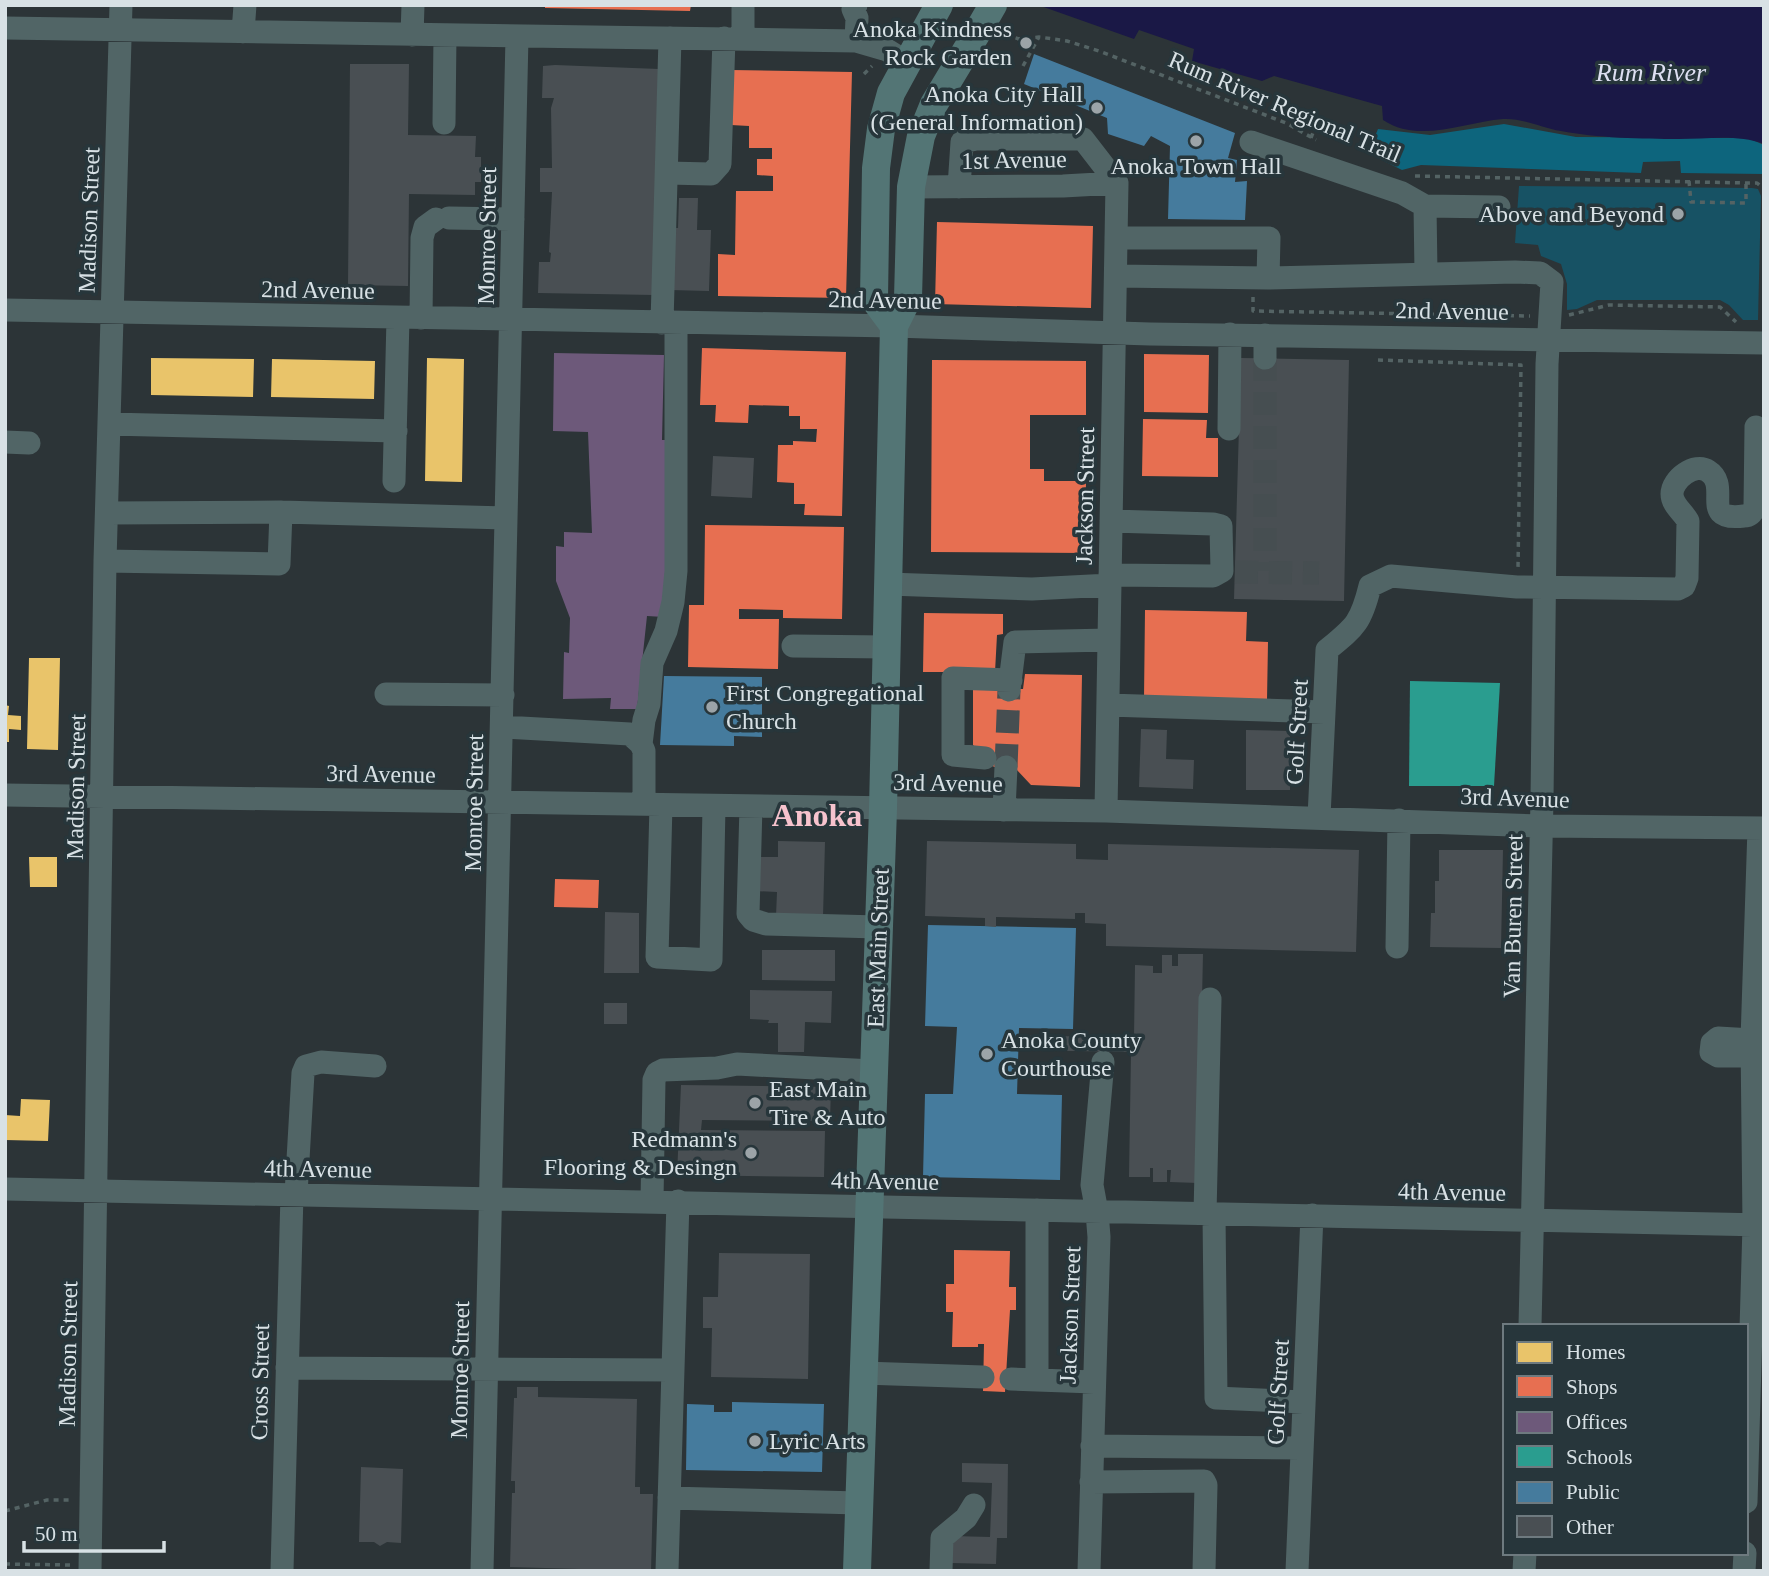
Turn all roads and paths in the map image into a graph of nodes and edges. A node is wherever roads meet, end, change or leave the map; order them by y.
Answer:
1 (121, 5) edge
2 (245, 5) edge
3 (414, 5) edge
4 (743, 5) edge
5 (993, 5) edge
6 (938, 6) edge
7 (855, 7) edge
8 (5, 28) edge
9 (120, 30) junction
10 (243, 32) junction
11 (992, 33) junction
12 (412, 35) junction
13 (445, 35) junction
14 (517, 37) junction
15 (1039, 37) junction
16 (670, 38) junction
17 (733, 38) junction
18 (856, 41) junction
19 (906, 62) junction
20 (1023, 66) dead end
21 (1319, 116) dead end
22 (444, 123) dead end
23 (1311, 138) junction
24 (1251, 142) dead end
25 (1323, 143) dead end
26 (667, 173) junction
27 (1411, 176) dead end
28 (1689, 181) junction
29 (1117, 183) junction
30 (1746, 183) junction
31 (911, 187) junction
32 (958, 187) junction
33 (1764, 189) edge
34 (1425, 206) junction
35 (1499, 207) dead end
36 (513, 219) junction
37 (1116, 238) junction
38 (1426, 273) junction
39 (1116, 276) junction
40 (1268, 278) junction
41 (5, 310) edge
42 (1253, 311) dead end
43 (113, 312) junction
44 (1576, 315) dead end
45 (1532, 316) dead end
46 (398, 318) junction
47 (421, 318) junction
48 (512, 321) junction
49 (669, 323) junction
50 (894, 326) junction
51 (1742, 327) dead end
52 (1115, 333) junction
53 (1230, 334) junction
54 (1265, 335) junction
55 (1549, 339) junction
56 (1764, 342) edge
57 (1265, 358) tunnel mouth
58 (1376, 360) dead end
59 (109, 425) junction
60 (1756, 427) dead end
61 (1228, 429) dead end
62 (396, 431) junction
63 (5, 442) edge
64 (29, 443) dead end
65 (394, 481) dead end
66 (281, 512) junction
67 (107, 513) junction
68 (506, 518) junction
69 (1111, 521) junction
70 (106, 561) junction
71 (1518, 572) dead end
72 (1110, 580) junction
73 (888, 584) junction
74 (1545, 588) junction
75 (1109, 640) junction
76 (793, 646) dead end
77 (887, 647) junction
78 (386, 694) dead end
79 (503, 695) junction
80 (1108, 705) junction
81 (1324, 712) junction
82 (502, 727) junction
83 (641, 744) junction
84 (5, 795) edge
85 (102, 797) junction
86 (500, 801) junction
87 (652, 804) junction
88 (713, 806) junction
89 (751, 806) junction
90 (883, 809) junction
91 (1004, 810) junction
92 (1106, 811) junction
93 (1319, 817) junction
94 (1399, 820) junction
95 (1541, 826) junction
96 (1761, 828) edge
97 (878, 927) junction
98 (1397, 947) dead end
99 (1210, 999) dead end
100 (1718, 1047) dead end
101 (1753, 1048) junction
102 (1103, 1062) dead end
103 (374, 1066) dead end
104 (873, 1071) junction
105 (5, 1189) edge
106 (98, 1191) junction
107 (294, 1194) junction
108 (490, 1198) junction
109 (652, 1201) junction
110 (678, 1201) junction
111 (869, 1207) junction
112 (1037, 1210) junction
113 (1097, 1212) junction
114 (1210, 1214) junction
115 (1312, 1215) junction
116 (1533, 1220) junction
117 (1759, 1225) edge
118 (1530, 1324) edge
119 (286, 1368) junction
120 (486, 1368) junction
121 (673, 1370) junction
122 (863, 1373) junction
123 (983, 1377) dead end
124 (1010, 1379) dead end
125 (1037, 1380) junction
126 (1094, 1382) junction
127 (1303, 1402) junction
128 (1092, 1446) junction
129 (1301, 1448) junction
130 (1748, 1459) edge
131 (1091, 1482) junction
132 (669, 1498) junction
133 (78, 1500) dead end
134 (859, 1503) junction
135 (974, 1505) dead end
136 (5, 1511) edge
137 (5, 1564) edge
138 (81, 1568) edge
139 (282, 1571) edge
140 (482, 1571) edge
141 (667, 1571) edge
142 (857, 1571) edge
143 (941, 1571) edge
144 (1089, 1571) edge
145 (1204, 1571) edge
146 (1297, 1571) edge

1 - 9 street, Madison Street
2 - 10 street
3 - 12 street
4 - 17 street
5 - 11 main road, East Main Street, bridge
6 - 19 main road
7 - 18 street
8 - 9 street
9 - 10 street
9 - 43 street, Madison Street
10 - 12 street
11 - 15 path, Rum River Regional Trail
11 - 31 main road, East Main Street
12 - 13 street
13 - 14 street
13 - 22 street
14 - 16 street
14 - 36 street, Monroe Street
15 - 20 path
15 - 23 path, Rum River Regional Trail
16 - 17 street
16 - 26 street
17 - 18 street
17 - 26 street
18 - 19 street
19 - 50 main road
21 - 23 path
23 - 25 path, Rum River Regional Trail
24 - 34 street
26 - 49 street
27 - 28 path, Rum River Regional Trail
28 - 30 path, Rum River Regional Trail
28 - 30 path
29 - 32 street, 1st Avenue
29 - 32 street
29 - 37 street, Jackson Street
30 - 33 path, Rum River Regional Trail
31 - 32 street, 1st Avenue
31 - 50 main road, East Main Street
34 - 35 street
34 - 38 street
36 - 47 street
36 - 48 street, Monroe Street
37 - 39 street, Jackson Street
37 - 40 street
38 - 40 street
38 - 55 street, Van Buren Street
39 - 40 street
39 - 52 street, Jackson Street
41 - 43 street, 2nd Avenue
42 - 45 path
43 - 46 street, 2nd Avenue
43 - 59 street, Madison Street
44 - 51 path
46 - 47 street, 2nd Avenue
46 - 62 street
47 - 48 street, 2nd Avenue
48 - 49 street, 2nd Avenue
48 - 68 street, Monroe Street
49 - 50 street, 2nd Avenue
49 - 83 street
50 - 52 street, 2nd Avenue
50 - 73 main road, East Main Street
52 - 53 street, 2nd Avenue
52 - 69 street, Jackson Street
53 - 54 street, 2nd Avenue
53 - 61 street
54 - 55 street, 2nd Avenue
54 - 57 street
55 - 56 street, 2nd Avenue
55 - 74 street, Van Buren Street
58 - 71 path
59 - 62 street
59 - 67 street, Madison Street
60 - 74 street
62 - 65 street
63 - 64 street
66 - 67 street
66 - 68 street
66 - 70 street
67 - 70 street, Madison Street
68 - 79 street, Monroe Street
69 - 72 street, Jackson Street
69 - 72 street
70 - 85 street, Madison Street
72 - 73 street
72 - 75 street, Jackson Street
73 - 77 main road, East Main Street
74 - 81 street, Golf Street
74 - 95 street, Van Buren Street
75 - 80 street, Jackson Street
75 - 91 street
76 - 77 street
77 - 90 main road, East Main Street
78 - 79 street
79 - 82 street, Monroe Street
80 - 81 street
80 - 92 street, Jackson Street
81 - 93 street, Golf Street
82 - 83 street
82 - 86 street, Monroe Street
83 - 87 street
84 - 85 street, 3rd Avenue
85 - 86 street, 3rd Avenue
85 - 106 street, Madison Street
86 - 87 street, 3rd Avenue
86 - 108 street, Monroe Street
87 - 88 street, 3rd Avenue
87 - 88 street
88 - 89 street, 3rd Avenue
89 - 90 street, 3rd Avenue
89 - 97 street
90 - 91 street, 3rd Avenue
90 - 97 main road, East Main Street
91 - 92 street, 3rd Avenue
92 - 93 street, 3rd Avenue
93 - 94 street, 3rd Avenue
94 - 95 street, 3rd Avenue
94 - 98 street
95 - 96 street, 3rd Avenue
95 - 116 street, Van Buren Street
96 - 101 street
97 - 104 main road, East Main Street
99 - 114 street
100 - 101 street
101 - 117 street
102 - 113 street, Jackson Street
103 - 107 street, Cross Street
104 - 109 street
104 - 111 main road, East Main Street
105 - 106 street, 4th Avenue
106 - 107 street, 4th Avenue
106 - 138 street, Madison Street
107 - 108 street, 4th Avenue
107 - 119 street, Cross Street
108 - 109 street, 4th Avenue
108 - 120 street, Monroe Street
109 - 110 street, 4th Avenue
110 - 111 street, 4th Avenue
110 - 121 street
111 - 112 street, 4th Avenue
111 - 122 main road, East Main Street
112 - 113 street, 4th Avenue
112 - 125 street
113 - 114 street, 4th Avenue
113 - 126 street, Jackson Street
114 - 115 street, 4th Avenue
114 - 127 street
115 - 116 street, 4th Avenue
115 - 127 street, Golf Street
116 - 117 street, 4th Avenue
116 - 118 street, Van Buren Street
117 - 130 street
119 - 120 street
119 - 139 street, Cross Street
120 - 121 street
120 - 140 street, Monroe Street
121 - 132 street
122 - 123 street
122 - 134 main road, East Main Street
124 - 125 street
125 - 126 street
126 - 128 street, Jackson Street
127 - 129 street, Golf Street
128 - 129 street
128 - 131 street, Jackson Street
129 - 146 street, Golf Street
131 - 144 street, Jackson Street
131 - 145 street
132 - 134 street
132 - 141 street
133 - 136 path
134 - 142 main road, East Main Street
135 - 143 street
137 - 138 path

